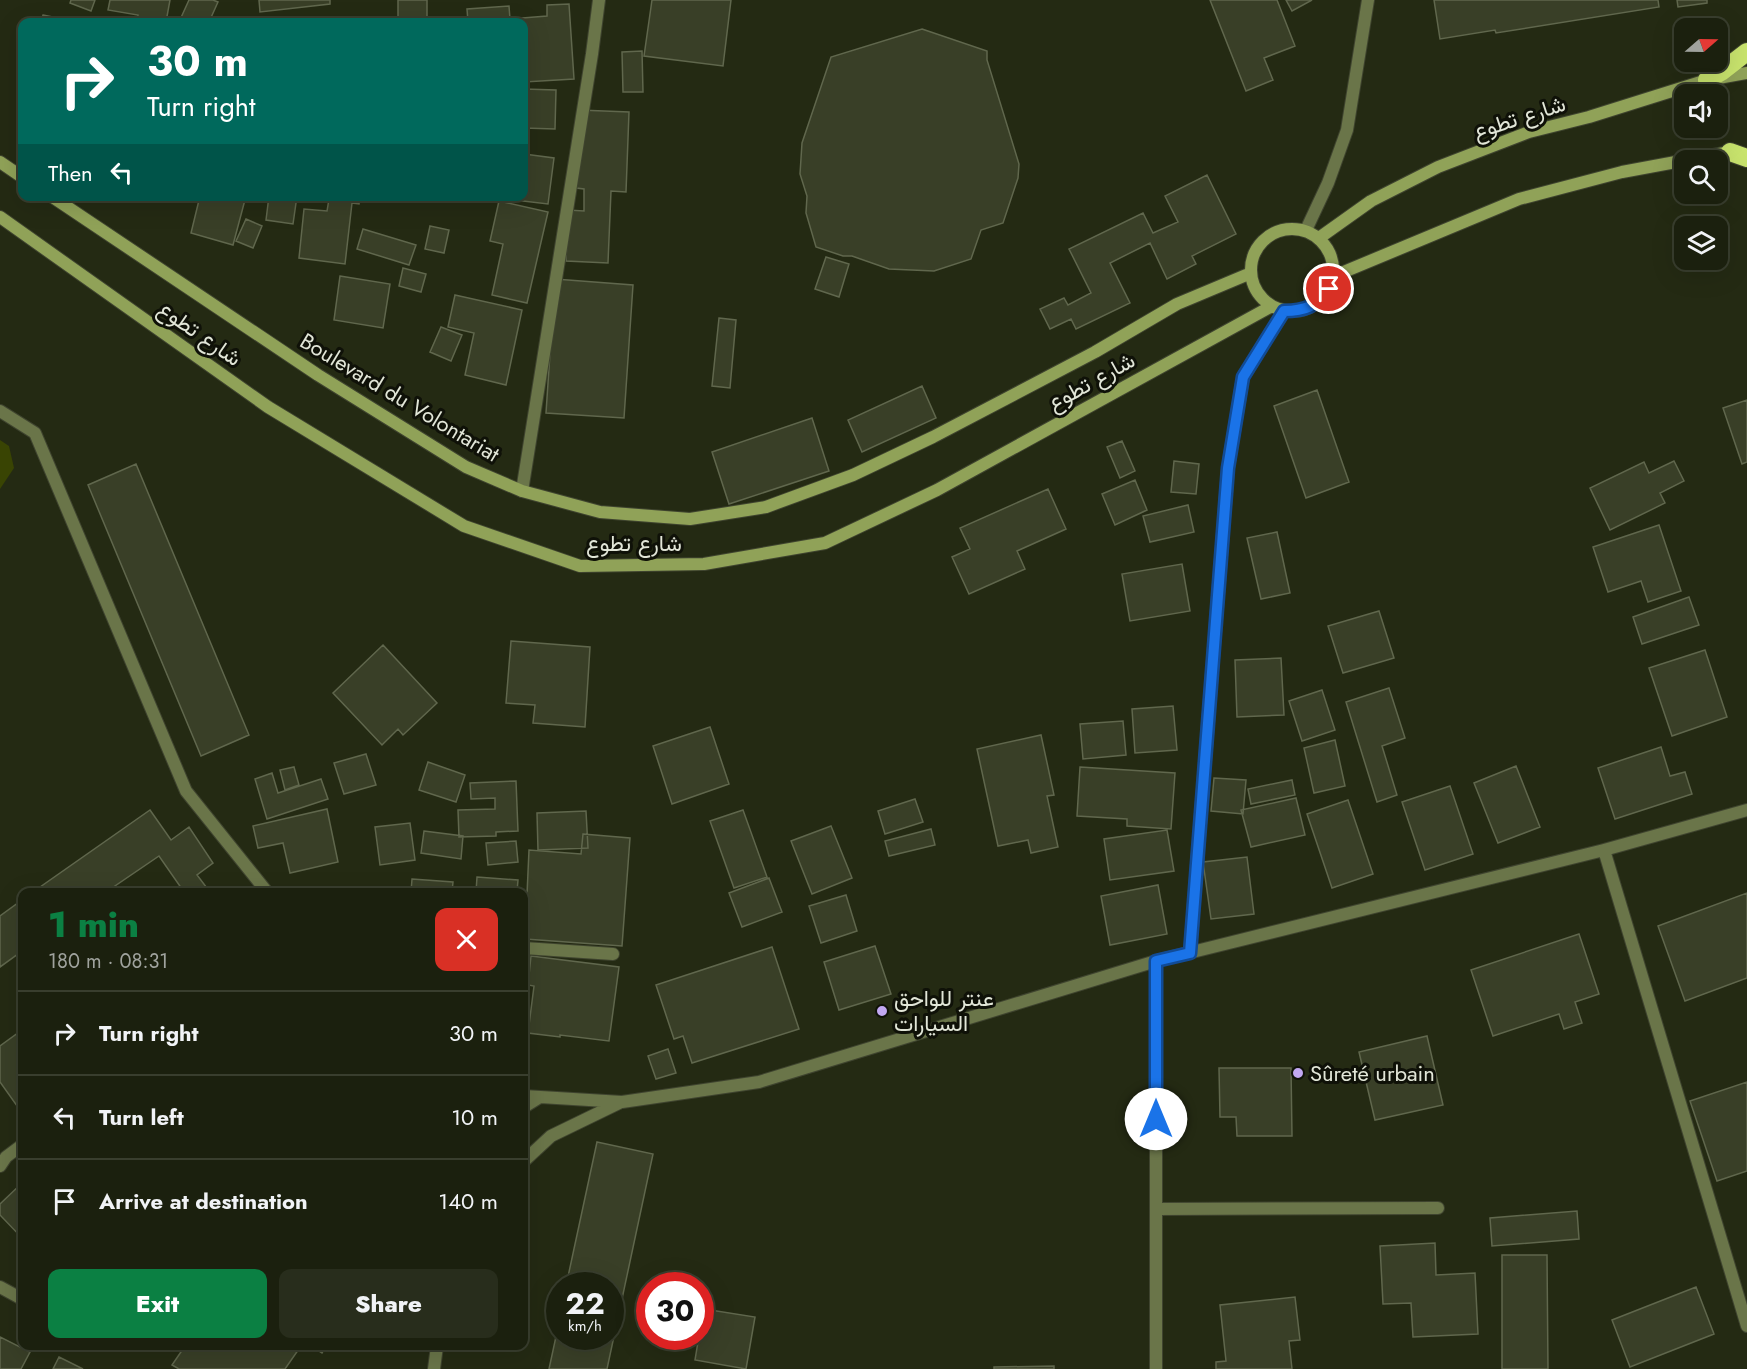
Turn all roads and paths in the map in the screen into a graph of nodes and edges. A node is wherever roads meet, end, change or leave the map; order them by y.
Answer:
1 (599, 0) edge
2 (1368, 0) edge
3 (1747, 52) edge
4 (1747, 73) edge
5 (1707, 80) junction
6 (1738, 151) edge
7 (1747, 158) edge
8 (0, 162) edge
9 (18, 174) edge
10 (58, 201) edge
11 (0, 217) edge
12 (1306, 230) junction
13 (1319, 237) junction
14 (1251, 273) junction
15 (1334, 276) junction
16 (1272, 306) junction
17 (1284, 311) junction
18 (0, 411) edge
19 (933, 437) joint
20 (522, 491) junction
21 (1747, 810) edge
22 (1604, 850) junction
23 (264, 888) edge
24 (528, 948) edge
25 (1190, 953) junction
26 (613, 954) dead end
27 (1156, 961) junction
28 (528, 1096) edge
29 (540, 1097) junction
30 (622, 1102) junction
31 (528, 1104) edge
32 (18, 1148) edge
33 (528, 1157) edge
34 (0, 1166) edge
35 (1438, 1208) dead end
36 (1156, 1209) junction
37 (0, 1287) edge
38 (18, 1297) edge
39 (1747, 1326) edge
40 (436, 1350) edge
41 (434, 1369) edge
42 (1156, 1369) edge

1 - 20 street
2 - 12 street
3 - 5 highway
4 - 5 main road, شارع تطوع
5 - 13 main road, شارع تطوع
6 - 7 highway
6 - 15 main road
8 - 9 main road
10 - 20 main road, Boulevard du Volontariat
11 - 16 main road, شارع تطوع
12 - 13 main road
12 - 14 main road
13 - 15 main road
14 - 16 main road
14 - 19 main road, شارع تطوع
15 - 17 main road
16 - 17 main road
17 - 25 street
18 - 23 street
19 - 20 main road, Boulevard du Volontariat
21 - 22 street
22 - 25 street
22 - 39 street
24 - 26 street
25 - 27 street
27 - 30 street
27 - 36 street
28 - 29 street
29 - 30 street
29 - 31 street
30 - 33 street
32 - 34 street
35 - 36 street
36 - 42 street
37 - 38 street
40 - 41 street

